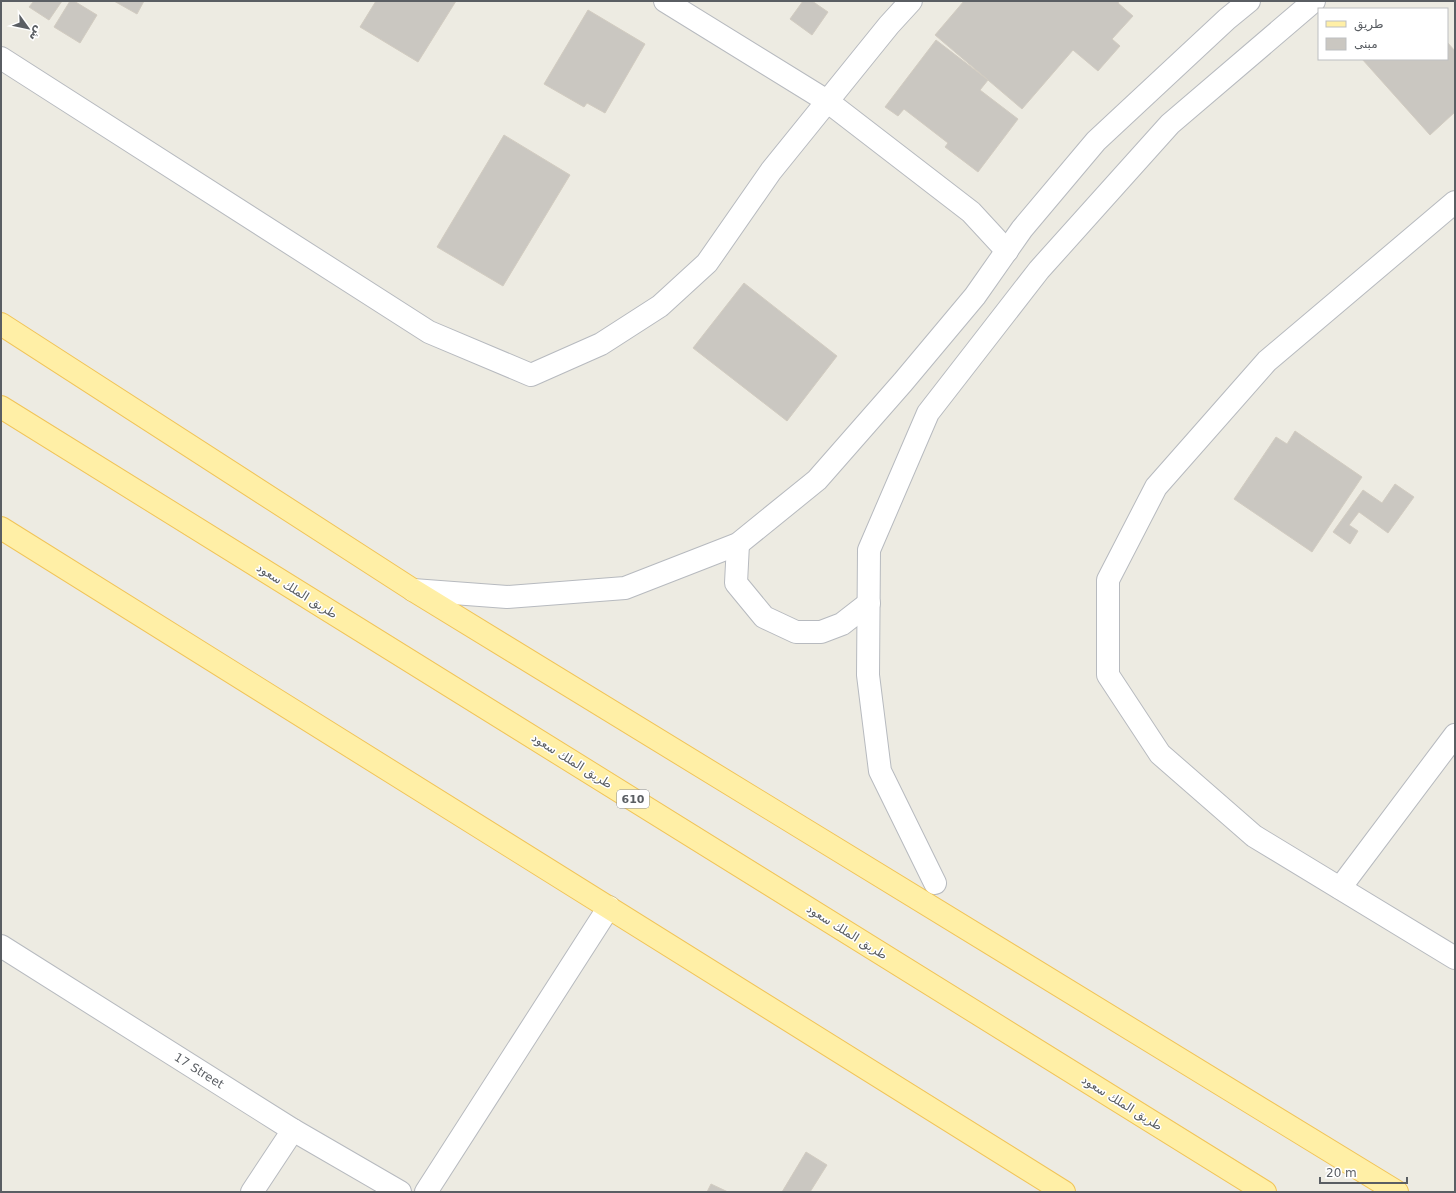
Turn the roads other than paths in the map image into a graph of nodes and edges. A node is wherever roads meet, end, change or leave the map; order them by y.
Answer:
1 (665, 1) edge
2 (912, 1) edge
3 (1249, 1) edge
4 (1314, 1) edge
5 (1, 58) edge
6 (827, 101) junction
7 (1455, 202) edge
8 (1007, 250) junction
9 (1, 324) edge
10 (1, 407) edge
11 (1, 528) edge
12 (738, 544) junction
13 (413, 590) junction
14 (869, 603) junction
15 (1455, 735) edge
16 (935, 883) dead end
17 (1340, 888) junction
18 (609, 907) junction
19 (1, 946) edge
20 (1455, 958) edge
21 (293, 1130) junction
22 (252, 1192) edge
23 (400, 1192) edge
24 (426, 1192) edge
25 (1064, 1192) edge
26 (1265, 1192) edge
27 (1397, 1192) edge

1 - 6 street
2 - 6 street
3 - 8 street
4 - 14 street
5 - 6 street
6 - 8 street
7 - 17 street
8 - 12 street
9 - 13 main road
10 - 26 main road, طريق الملك سعود / 610
11 - 18 main road
12 - 13 street
12 - 14 street
13 - 27 main road
14 - 16 street
15 - 17 street
17 - 20 street
18 - 24 street
18 - 25 main road
19 - 21 street, 17 Street
21 - 22 street
21 - 23 street, 17 Street

